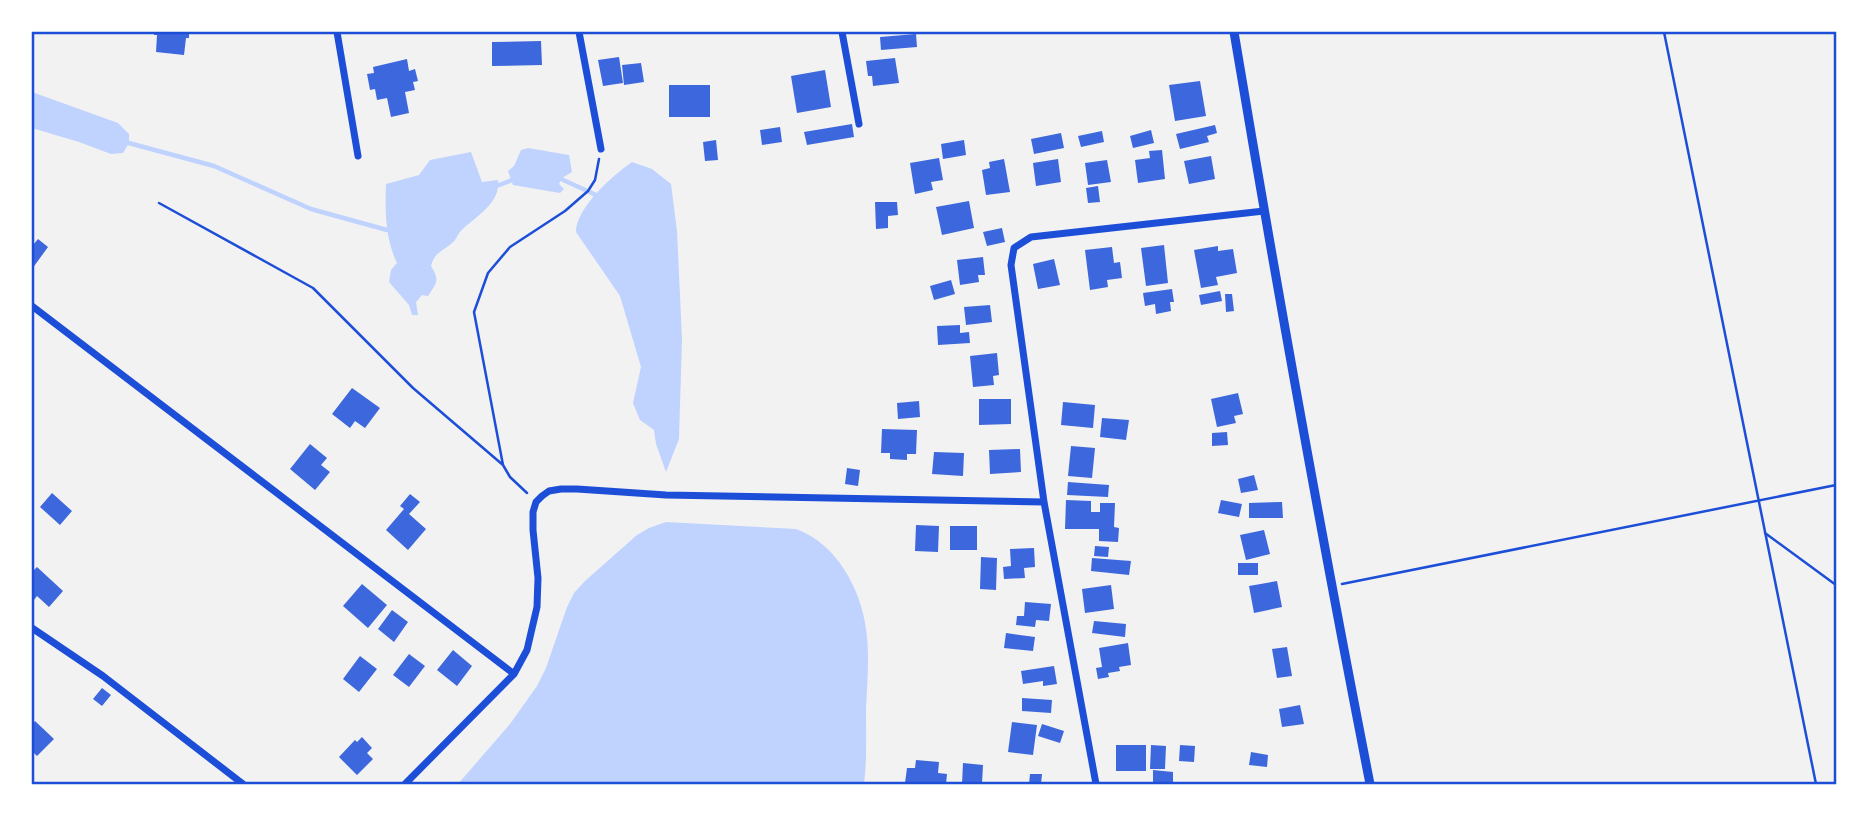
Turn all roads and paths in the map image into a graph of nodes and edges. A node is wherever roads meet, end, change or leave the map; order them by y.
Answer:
1 (337, 32) edge
2 (579, 32) edge
3 (842, 32) edge
4 (1234, 32) edge
5 (1664, 32) edge
6 (859, 124) dead end
7 (601, 149) joint
8 (358, 156) dead end
9 (159, 203) dead end
10 (1264, 211) junction
11 (32, 306) edge
12 (503, 464) junction
13 (1836, 485) edge
14 (1759, 500) junction
15 (536, 502) junction
16 (1044, 502) junction
17 (1765, 533) junction
18 (1836, 585) edge
19 (1331, 586) junction
20 (32, 628) edge
21 (514, 674) junction
22 (243, 785) edge
23 (405, 785) edge
24 (1096, 785) edge
25 (1370, 785) edge
26 (1816, 785) edge

1 - 8 street
2 - 7 street
3 - 6 street
4 - 10 street
5 - 14 path
7 - 12 path
9 - 12 path
10 - 16 street
10 - 19 street
11 - 21 street
12 - 15 path
13 - 14 path
14 - 17 path
14 - 19 path
15 - 16 street
15 - 21 street
16 - 24 street
17 - 18 path
17 - 26 path
19 - 25 street
20 - 22 street
21 - 23 street

